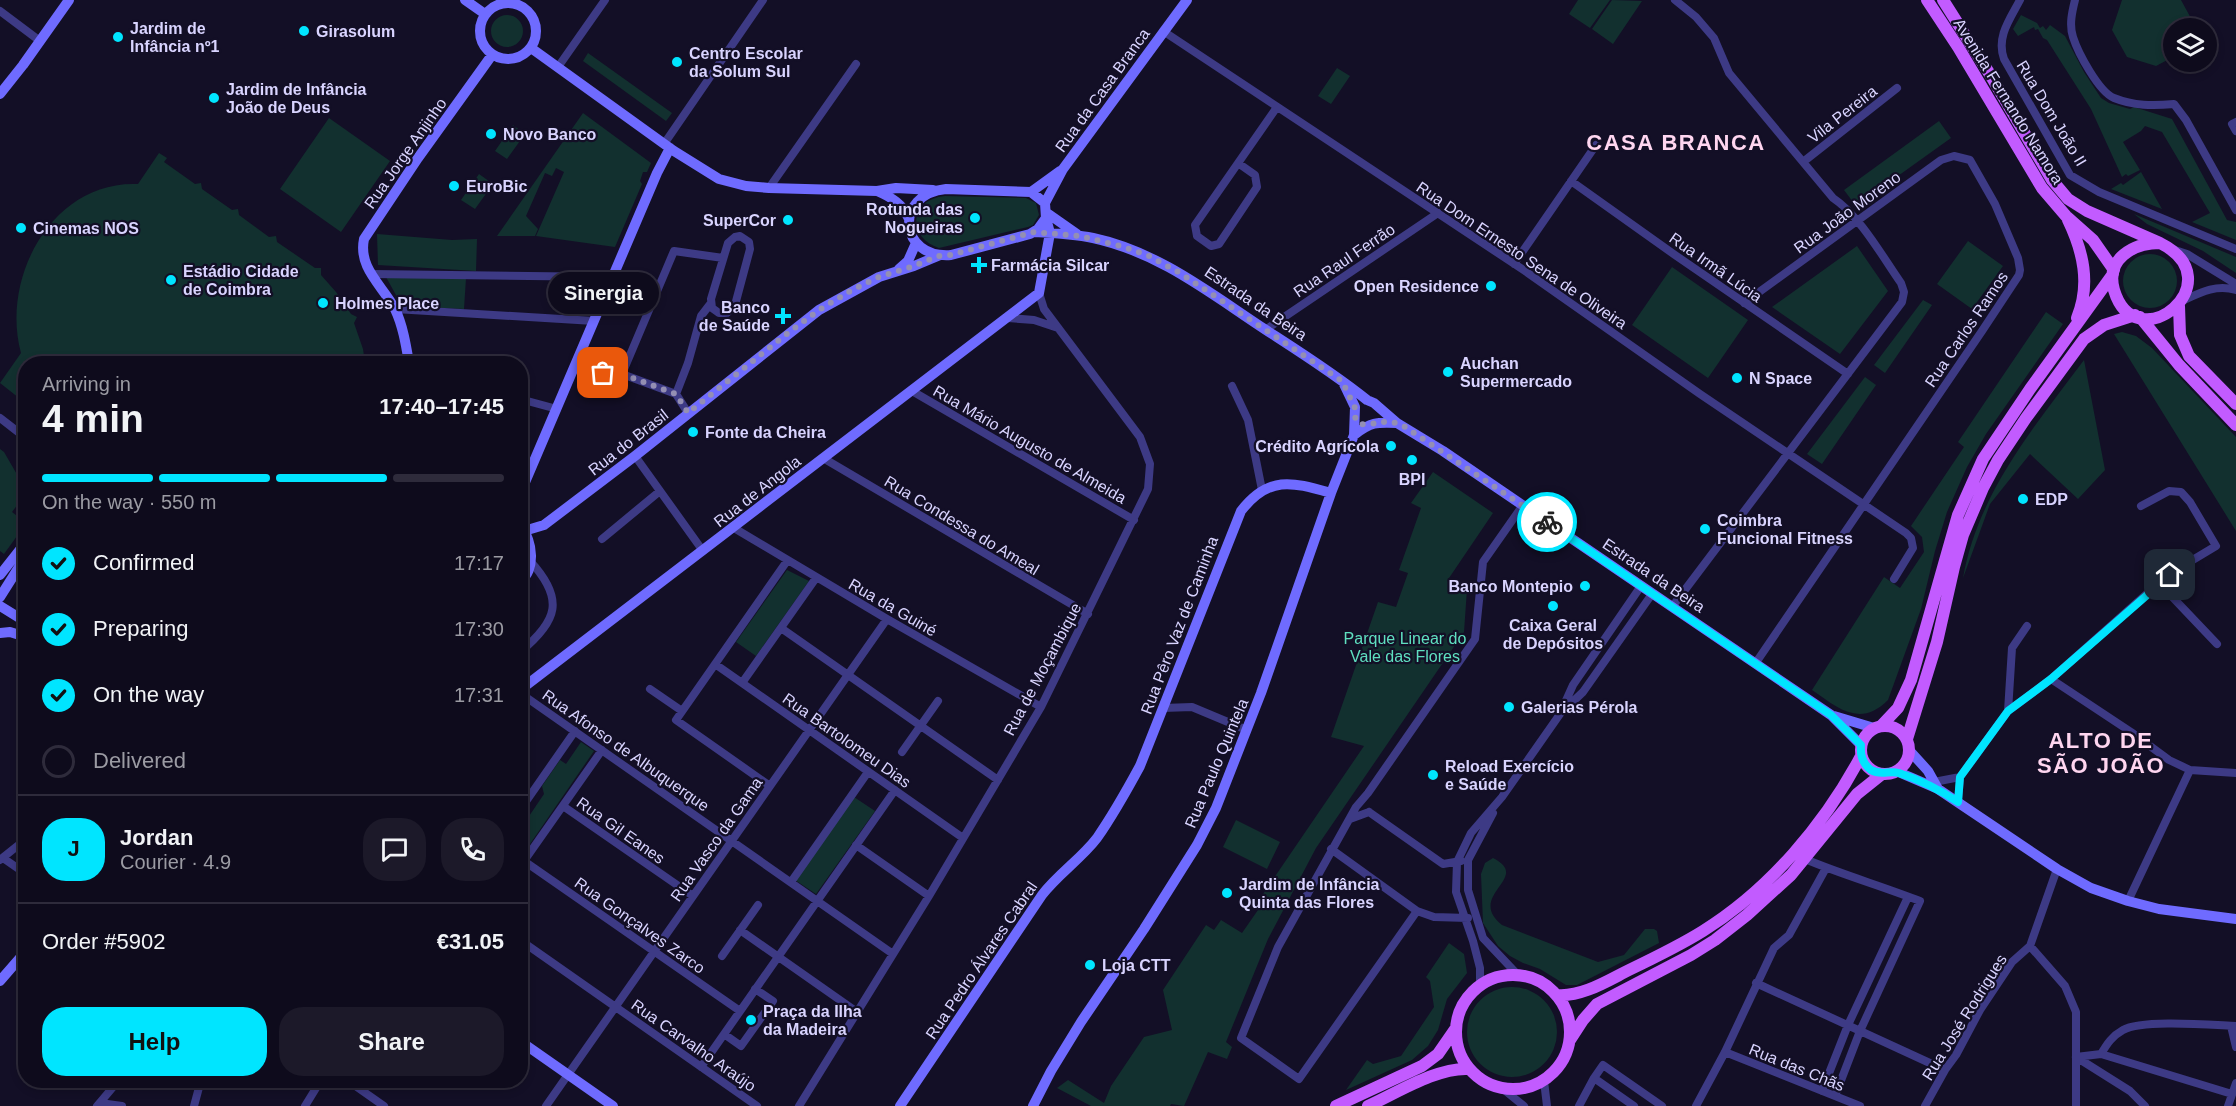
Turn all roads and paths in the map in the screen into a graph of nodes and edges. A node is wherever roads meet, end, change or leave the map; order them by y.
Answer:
1 (69, 0) edge
2 (465, 0) edge
3 (606, 0) edge
4 (763, 0) edge
5 (1187, 0) edge
6 (1675, 0) edge
7 (1927, 0) edge
8 (1943, 0) edge
9 (2020, 0) edge
10 (2074, 0) edge
11 (527, 4) edge
12 (0, 11) edge
13 (485, 14) junction
14 (1163, 31) junction
15 (40, 41) junction
16 (531, 48) junction
17 (492, 55) junction
18 (856, 64) dead end
19 (558, 67) junction
20 (1897, 88) dead end
21 (0, 94) edge
22 (1277, 107) junction
23 (2236, 122) edge
24 (2236, 131) edge
25 (1596, 145) dead end
26 (667, 146) junction
27 (1970, 160) joint
28 (1803, 162) junction
29 (1238, 163) junction
30 (1063, 169) junction
31 (1571, 181) junction
32 (769, 188) junction
33 (933, 190) junction
34 (877, 191) junction
35 (1032, 192) junction
36 (2236, 210) edge
37 (1046, 211) junction
38 (1438, 213) junction
39 (2066, 216) junction
40 (909, 219) junction
41 (1857, 221) junction
42 (1032, 233) junction
43 (1050, 233) junction
44 (1080, 236) junction
45 (916, 243) junction
46 (2165, 245) junction
47 (2236, 249) edge
48 (1047, 250) junction
49 (938, 256) junction
50 (723, 258) junction
51 (1514, 264) junction
52 (896, 271) junction
53 (2114, 272) junction
54 (371, 273) junction
55 (613, 277) junction
56 (2236, 284) edge
57 (2236, 290) edge
58 (1039, 293) junction
59 (711, 303) junction
60 (1744, 303) junction
61 (2181, 303) junction
62 (395, 309) junction
63 (2137, 316) junction
64 (1008, 318) junction
65 (594, 321) junction
66 (1058, 328) junction
67 (1265, 330) junction
68 (2069, 335) junction
69 (408, 356) edge
70 (603, 373) dead end
71 (622, 374) junction
72 (1848, 374) junction
73 (1342, 381) junction
74 (1232, 386) dead end
75 (912, 392) junction
76 (676, 394) junction
77 (528, 401) edge
78 (1372, 403) junction
79 (2236, 404) edge
80 (1355, 408) junction
81 (557, 409) junction
82 (688, 413) junction
83 (0, 418) edge
84 (1356, 420) junction
85 (1371, 423) junction
86 (1397, 423) junction
87 (2236, 425) edge
88 (18, 432) edge
89 (1354, 435) junction
90 (1788, 452) junction
91 (635, 456) junction
92 (823, 458) junction
93 (528, 476) edge
94 (1262, 490) junction
95 (660, 491) junction
96 (1331, 492) junction
97 (1864, 503) junction
98 (1522, 505) junction
99 (2141, 506) dead end
100 (1134, 520) junction
101 (528, 528) edge
102 (734, 528) junction
103 (528, 536) edge
104 (602, 539) dead end
105 (703, 551) junction
106 (18, 552) edge
107 (530, 561) junction
108 (787, 561) junction
109 (18, 569) edge
110 (528, 573) edge
111 (0, 575) edge
112 (816, 578) junction
113 (1894, 579) dead end
114 (2159, 584) junction
115 (1641, 586) junction
116 (1652, 594) junction
117 (0, 597) edge
118 (0, 606) edge
119 (1672, 607) junction
120 (0, 611) edge
121 (1088, 614) junction
122 (0, 617) edge
123 (18, 617) edge
124 (887, 619) junction
125 (2027, 627) dead end
126 (781, 628) junction
127 (0, 633) edge
128 (18, 634) edge
129 (2217, 644) dead end
130 (528, 645) edge
131 (715, 664) junction
132 (1755, 664) junction
133 (848, 675) junction
134 (2051, 679) junction
135 (742, 683) junction
136 (528, 686) edge
137 (650, 689) dead end
138 (528, 698) edge
139 (938, 701) dead end
140 (1041, 706) junction
141 (1163, 708) junction
142 (682, 711) junction
143 (2008, 711) junction
144 (1560, 714) junction
145 (1831, 715) junction
146 (921, 726) junction
147 (1878, 727) junction
148 (809, 730) junction
149 (1247, 730) junction
150 (575, 731) junction
151 (1908, 745) junction
152 (602, 750) junction
153 (1861, 750) junction
154 (903, 752) dead end
155 (2190, 770) junction
156 (1896, 771) junction
157 (868, 772) junction
158 (2236, 773) edge
159 (1882, 774) junction
160 (1960, 777) junction
161 (998, 780) junction
162 (770, 786) junction
163 (1936, 786) junction
164 (895, 790) junction
165 (1368, 793) junction
166 (1502, 797) junction
167 (528, 799) edge
168 (1958, 802) junction
169 (563, 806) junction
170 (1369, 812) junction
171 (1350, 819) junction
172 (963, 838) junction
173 (1096, 838) joint
174 (732, 841) junction
175 (856, 845) junction
176 (18, 846) edge
177 (1331, 849) junction
178 (528, 853) edge
179 (2, 859) edge
180 (1805, 859) junction
181 (1468, 860) junction
182 (1457, 862) junction
183 (528, 864) edge
184 (1826, 868) junction
185 (2057, 868) junction
186 (18, 869) edge
187 (791, 882) junction
188 (693, 896) junction
189 (929, 896) junction
190 (1908, 897) junction
191 (817, 901) junction
192 (2128, 901) junction
193 (758, 905) dead end
194 (1417, 911) junction
195 (2235, 917) edge
196 (1464, 918) junction
197 (1476, 920) junction
198 (740, 930) junction
199 (528, 946) edge
200 (2030, 946) junction
201 (654, 952) junction
202 (893, 954) junction
203 (722, 956) dead end
204 (778, 956) junction
205 (18, 960) edge
206 (1518, 975) junction
207 (0, 981) edge
208 (1756, 983) junction
209 (1480, 986) junction
210 (755, 989) junction
211 (1557, 995) junction
212 (615, 1007) junction
213 (740, 1011) junction
214 (857, 1012) junction
215 (1848, 1025) junction
216 (2234, 1026) edge
217 (1456, 1028) junction
218 (1860, 1031) junction
219 (724, 1034) junction
220 (1570, 1040) junction
221 (528, 1046) edge
222 (2236, 1047) edge
223 (1725, 1052) junction
224 (2101, 1054) junction
225 (2076, 1057) junction
226 (701, 1067) junction
227 (1469, 1069) junction
228 (1945, 1070) junction
229 (568, 1074) junction
230 (1594, 1078) junction
231 (1544, 1080) junction
232 (2236, 1083) edge
233 (112, 1088) edge
234 (199, 1088) edge
235 (316, 1088) edge
236 (358, 1088) edge
237 (1503, 1089) junction
238 (1822, 1091) junction
239 (2232, 1094) junction
240 (1835, 1096) junction
241 (98, 1104) edge
242 (122, 1106) edge
243 (194, 1106) edge
244 (305, 1106) edge
245 (384, 1106) edge
246 (546, 1106) edge
247 (613, 1106) edge
248 (757, 1106) edge
249 (799, 1106) edge
250 (900, 1106) edge
251 (1033, 1106) edge
252 (1336, 1106) edge
253 (1368, 1106) edge
254 (1524, 1106) edge
255 (1547, 1106) edge
256 (1579, 1106) edge
257 (1634, 1106) edge
258 (1662, 1106) edge
259 (1696, 1106) edge
260 (1860, 1106) edge
261 (1925, 1106) edge
262 (2076, 1106) edge
263 (2145, 1106) edge
264 (2228, 1106) edge

1 - 15 street
2 - 13 street
3 - 19 street
4 - 26 street
5 - 14 street, Rua da Casa Branca
6 - 28 street
7 - 39 main road, Avenida Fernando Namora
8 - 46 main road, Avenida Fernando Namora
9 - 47 street, Rua Dom João II
10 - 36 street
11 - 13 street
11 - 16 street
12 - 15 street
13 - 17 street
14 - 22 street, Rua Dom Ernesto Sena de Oliveira
14 - 30 street, Rua da Casa Branca
15 - 21 street
16 - 17 street
16 - 19 street
17 - 54 street, Rua Jorge Anjinho
18 - 32 street
19 - 26 street
20 - 28 street, Vila Pereira
22 - 29 street
22 - 38 street, Rua Dom Ernesto Sena de Oliveira
23 - 24 street
25 - 31 street
26 - 32 street
26 - 55 street
27 - 41 street, Rua João Moreno
27 - 97 street, Rua Carlos Ramos
28 - 41 street
29 - 29 street
30 - 35 street, Rua da Casa Branca
30 - 37 street, Rua da Casa Branca
31 - 51 street
31 - 60 street, Rua Irmã Lúcia
32 - 34 street
33 - 34 street
33 - 35 street
33 - 40 street
34 - 40 street
35 - 37 street
37 - 42 street
37 - 43 street
37 - 44 street, Estrada da Beira
38 - 51 street, Rua Dom Ernesto Sena de Oliveira
38 - 67 street, Rua Raul Ferrão
39 - 53 main road, Avenida Fernando Namora
39 - 68 main road
40 - 45 street
41 - 60 street, Rua João Moreno
41 - 72 street
42 - 43 street, Estrada da Beira
42 - 48 street
42 - 49 street
43 - 44 street, Estrada da Beira
43 - 48 street
44 - 48 street
44 - 67 street, Estrada da Beira
45 - 49 street
45 - 52 street, Rua do Brasil
46 - 53 main road
46 - 56 street
46 - 61 main road
48 - 58 street
49 - 52 street, Rua do Brasil
50 - 59 street
50 - 59 street
50 - 71 street
51 - 90 street, Rua Dom Ernesto Sena de Oliveira
52 - 82 street, Rua do Brasil
53 - 63 main road
53 - 68 main road
54 - 55 street
54 - 62 street, Rua Jorge Anjinho
55 - 65 street
57 - 61 street
58 - 64 street, Rua de Angola
58 - 66 street, Rua de Moçambique
59 - 76 street
60 - 72 street, Rua Irmã Lúcia
61 - 63 main road
61 - 79 main road
62 - 65 street
62 - 69 street, Rua Jorge Anjinho
63 - 87 main road
63 - 151 main road
64 - 66 street
64 - 75 street, Rua de Angola
65 - 81 street
66 - 100 street, Rua de Moçambique
67 - 73 street, Estrada da Beira
68 - 147 main road
70 - 71 street
71 - 76 street
72 - 90 street
73 - 78 street, Estrada da Beira
73 - 80 street
74 - 94 street
75 - 92 street, Rua de Angola
75 - 100 street, Rua Mário Augusto de Almeida
76 - 82 street
77 - 81 street
78 - 80 street
78 - 85 street
78 - 86 street, Estrada da Beira
80 - 84 street
81 - 93 street
82 - 91 street, Rua do Brasil
83 - 88 street
84 - 85 street, Estrada da Beira
84 - 89 street, Rua Paulo Quintela
85 - 86 street, Estrada da Beira
85 - 89 street, Rua Paulo Quintela
86 - 98 street, Estrada da Beira
89 - 96 street, Rua Paulo Quintela
90 - 97 street, Rua Dom Ernesto Sena de Oliveira
90 - 119 street
91 - 95 street
91 - 101 street, Rua do Brasil
92 - 102 street, Rua de Angola
92 - 121 street, Rua Condessa do Ameal
94 - 96 street
94 - 141 street, Rua Pêro Vaz de Caminha
95 - 104 street
95 - 105 street
96 - 149 street, Rua Paulo Quintela
97 - 113 street, Rua Dom Ernesto Sena de Oliveira
97 - 132 street
98 - 115 street, Estrada da Beira
98 - 165 street
99 - 114 street
100 - 121 street, Rua de Moçambique
102 - 105 street, Rua de Angola
102 - 108 street, Rua da Guiné
103 - 107 street, Rua do Brasil
105 - 136 street, Rua de Angola
106 - 111 street
107 - 110 street
107 - 130 street
108 - 112 street, Rua da Guiné
108 - 131 street
109 - 117 street
112 - 124 street, Rua da Guiné
112 - 126 street
114 - 129 street
114 - 134 street
115 - 116 street, Estrada da Beira
115 - 144 street
116 - 119 street, Estrada da Beira
116 - 144 street
118 - 123 street
119 - 132 street, Estrada da Beira
120 - 122 street
121 - 140 street, Rua de Moçambique
124 - 133 street, Rua Vasco da Gama
124 - 140 street, Rua da Guiné
125 - 143 street
126 - 133 street
126 - 135 street
127 - 128 street
131 - 135 street, Rua Bartolomeu Dias
131 - 142 street
132 - 145 street, Estrada da Beira
133 - 146 street
133 - 148 street, Rua Vasco da Gama
134 - 143 street
134 - 155 street
135 - 148 street, Rua Bartolomeu Dias
137 - 142 street
138 - 150 street, Rua Afonso de Albuquerque
139 - 146 street
140 - 161 street, Rua de Moçambique
141 - 149 street
141 - 173 street, Rua Pêro Vaz de Caminha
142 - 162 street
143 - 160 street
144 - 166 street
145 - 147 street, Estrada da Beira
145 - 153 street, Estrada da Beira
146 - 154 street
146 - 161 street
147 - 151 main road, Estrada da Beira
147 - 153 main road
148 - 157 street, Rua Bartolomeu Dias
148 - 162 street, Rua Vasco da Gama
149 - 251 street, Rua Paulo Quintela
150 - 152 street, Rua Afonso de Albuquerque
150 - 167 street
151 - 156 main road
151 - 163 street
152 - 169 street
152 - 174 street, Rua Afonso de Albuquerque
153 - 159 main road, Estrada da Beira
153 - 211 main road
155 - 158 street
155 - 192 street
156 - 159 main road
156 - 163 street
157 - 164 street, Rua Bartolomeu Dias
157 - 187 street
159 - 180 main road
160 - 163 street
160 - 168 street
161 - 172 street, Rua de Moçambique
162 - 174 street, Rua Vasco da Gama
163 - 168 street
164 - 172 street, Rua Bartolomeu Dias
164 - 175 street
165 - 170 street
165 - 171 street
166 - 181 street
166 - 182 street
168 - 185 street
169 - 178 street
169 - 188 street, Rua Gil Eanes
170 - 171 street
170 - 182 street
171 - 177 street
172 - 189 street, Rua de Moçambique
173 - 250 street, Rua Pedro Álvares Cabral
174 - 187 street, Rua Afonso de Albuquerque
174 - 188 street, Rua Vasco da Gama
175 - 189 street
175 - 191 street
176 - 179 street
177 - 194 street
177 - 194 street
179 - 186 street
180 - 184 street
180 - 220 main road
181 - 182 street
181 - 197 street
182 - 196 street
183 - 201 street, Rua Gonçalves Zarco
184 - 190 street
184 - 208 street
185 - 192 street
185 - 200 street
187 - 191 street, Rua Afonso de Albuquerque
188 - 201 street, Rua Vasco da Gama
189 - 202 street, Rua de Moçambique
190 - 215 street
190 - 218 street
191 - 202 street, Rua Afonso de Albuquerque
191 - 204 street
192 - 195 street
193 - 198 street
194 - 196 street
196 - 197 street
196 - 209 street
197 - 206 street
198 - 203 street
198 - 204 street
199 - 212 street, Rua Carvalho Araújo
200 - 225 street
200 - 228 street, Rua José Rodrigues
201 - 212 street, Rua Vasco da Gama
201 - 213 street, Rua Gonçalves Zarco
202 - 214 street, Rua de Moçambique
204 - 210 street
204 - 214 street
205 - 207 street
206 - 209 main road
206 - 211 main road
208 - 215 street
208 - 223 street
209 - 217 main road
210 - 213 street
210 - 219 street
211 - 220 main road
212 - 226 street, Rua Carvalho Araújo
212 - 229 street, Rua Vasco da Gama
213 - 219 street
214 - 249 street, Rua de Moçambique
215 - 218 street
215 - 238 street
216 - 222 street
216 - 224 street
217 - 227 main road
217 - 252 main road
218 - 228 street
218 - 240 street
219 - 226 street
220 - 231 main road
221 - 229 street
223 - 238 street, Rua das Chãs
223 - 259 street
224 - 225 street
224 - 239 street
225 - 262 street
225 - 263 street
226 - 248 street, Rua Carvalho Araújo
227 - 237 main road
227 - 253 main road
228 - 261 street, Rua José Rodrigues
229 - 246 street, Rua Vasco da Gama
229 - 247 street
230 - 256 street
230 - 257 street
230 - 258 street
231 - 237 main road
231 - 255 street
232 - 239 street
233 - 241 street
234 - 243 street
235 - 244 street
236 - 245 street
237 - 254 street
238 - 240 street, Rua das Chãs
239 - 264 street
240 - 260 street, Rua das Chãs
241 - 242 street

